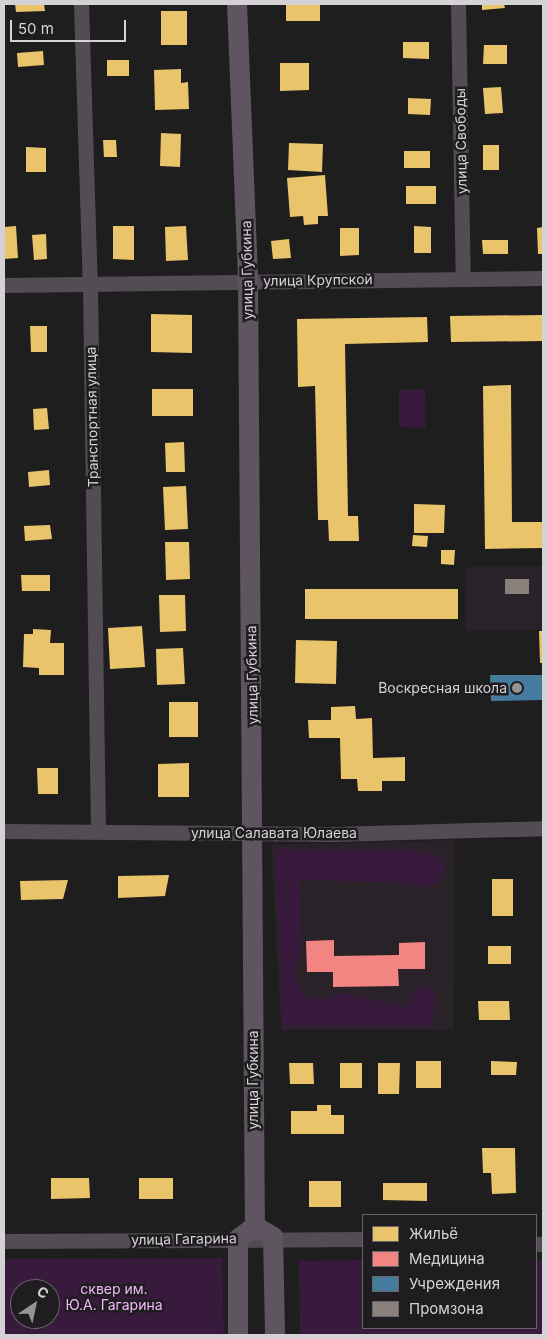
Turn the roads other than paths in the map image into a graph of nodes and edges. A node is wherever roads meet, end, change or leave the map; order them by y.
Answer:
1 (81, 4) edge
2 (238, 4) edge
3 (458, 4) edge
4 (543, 278) edge
5 (464, 279) junction
6 (248, 281) junction
7 (4, 285) edge
8 (90, 286) junction
9 (543, 828) edge
10 (4, 830) edge
11 (98, 831) junction
12 (255, 833) junction
13 (255, 1226) junction
14 (273, 1237) junction
15 (238, 1238) junction
16 (362, 1239) edge
17 (4, 1241) edge
18 (238, 1335) edge
19 (275, 1335) edge

1 - 8 street, Транспортная улица
2 - 6 main road, улица Губкина
3 - 5 street, улица Свободы
4 - 5 street, улица Крупской
5 - 6 street, улица Крупской
6 - 8 street, улица Крупской
6 - 12 main road, улица Губкина
7 - 8 street, улица Крупской
8 - 11 street, Транспортная улица
9 - 12 street, улица Салавата Юлаева
10 - 11 street, улица Салавата Юлаева
11 - 12 street, улица Салавата Юлаева
12 - 13 main road, улица Губкина
13 - 14 main road
13 - 15 main road
14 - 15 street, улица Гагарина
14 - 16 street, улица Гагарина
14 - 19 main road
15 - 17 street, улица Гагарина
15 - 18 main road

